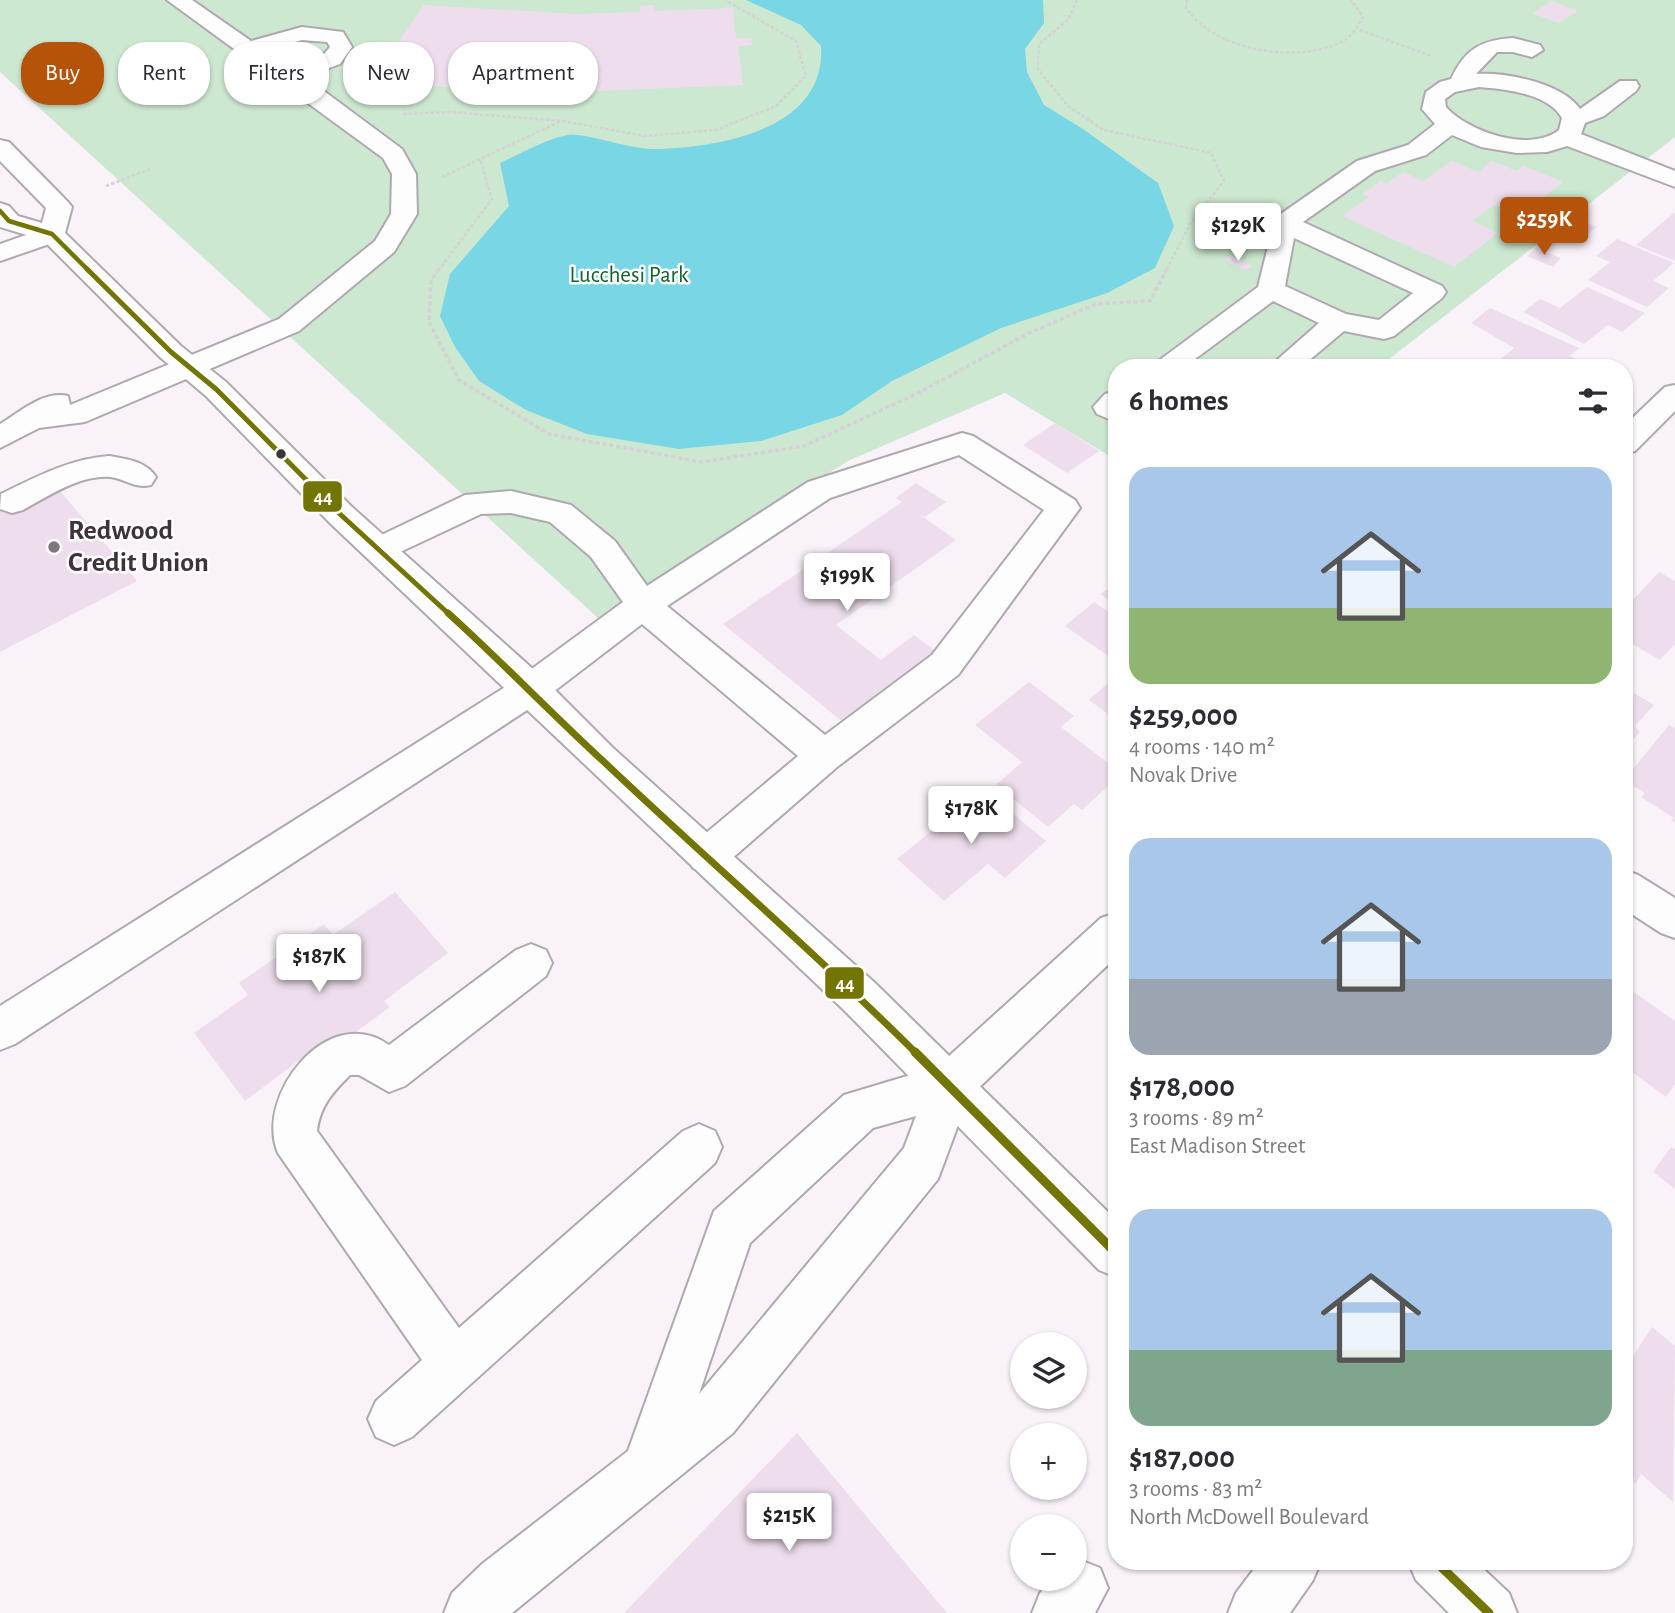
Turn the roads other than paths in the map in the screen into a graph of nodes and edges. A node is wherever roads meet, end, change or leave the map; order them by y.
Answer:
1 (178, 0) edge
2 (239, 42) edge
3 (269, 42) edge
4 (1532, 50) dead end
5 (329, 60) edge
6 (1461, 82) junction
7 (1628, 86) dead end
8 (327, 105) edge
9 (1448, 126) junction
10 (1569, 128) junction
11 (0, 148) edge
12 (1675, 180) edge
13 (0, 211) edge
14 (1284, 223) junction
15 (52, 234) junction
16 (0, 253) edge
17 (1271, 290) junction
18 (1338, 321) junction
19 (179, 358) junction
20 (1175, 359) edge
21 (1293, 359) edge
22 (1675, 394) edge
23 (1633, 435) edge
24 (0, 438) edge
25 (140, 477) dead end
26 (12, 502) dead end
27 (381, 549) junction
28 (643, 605) junction
29 (531, 690) junction
30 (824, 756) junction
31 (707, 856) junction
32 (1633, 893) edge
33 (1675, 920) edge
34 (1108, 938) edge
35 (531, 963) dead end
36 (0, 1030) edge
37 (950, 1084) junction
38 (699, 1147) dead end
39 (1108, 1245) edge
40 (456, 1365) junction
41 (394, 1419) dead end
42 (648, 1468) junction
43 (1287, 1570) edge
44 (1444, 1570) edge
45 (472, 1613) edge
46 (1256, 1613) edge
47 (1489, 1613) edge

1 - 2 main road
3 - 5 main road
4 - 6 main road
6 - 9 main road
6 - 10 main road
7 - 10 main road
8 - 19 main road
9 - 10 main road
9 - 14 main road
10 - 12 main road
11 - 15 main road
13 - 15 main road
14 - 17 main road
14 - 18 main road
15 - 16 main road
15 - 19 main road
17 - 18 main road
17 - 20 main road
18 - 21 main road
19 - 24 main road
19 - 27 main road
22 - 23 main road
25 - 26 main road
27 - 28 main road
27 - 29 main road
28 - 29 main road
28 - 30 main road
28 - 30 main road
29 - 31 main road
29 - 36 main road
30 - 31 main road
31 - 37 main road
32 - 33 main road
34 - 37 main road
35 - 40 main road
37 - 39 main road
37 - 42 main road
37 - 42 main road
38 - 40 main road
40 - 41 main road
42 - 45 main road
43 - 46 main road
44 - 47 main road

